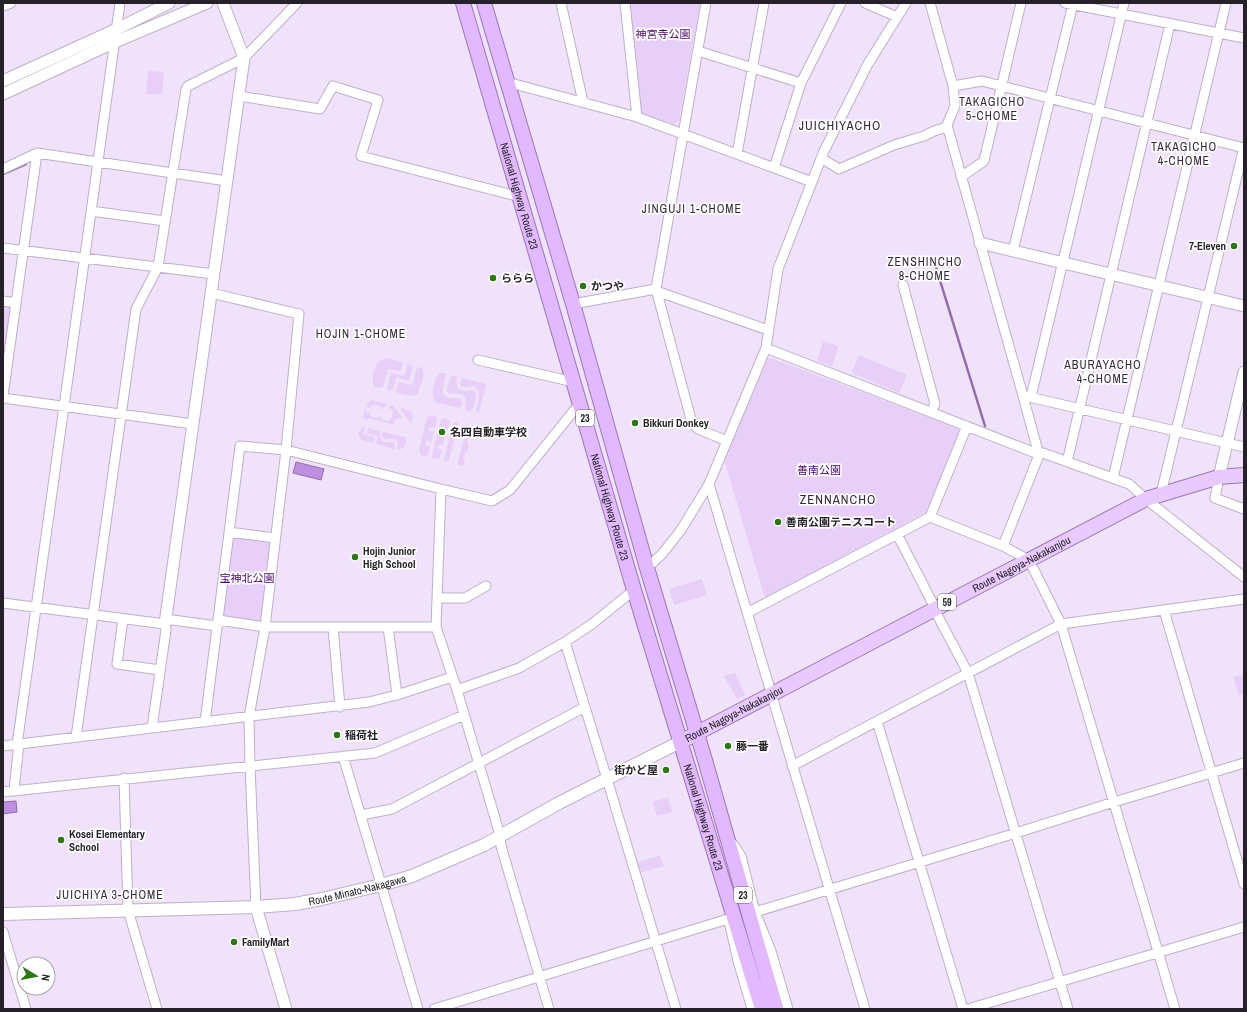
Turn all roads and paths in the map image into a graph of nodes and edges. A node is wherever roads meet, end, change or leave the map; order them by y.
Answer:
1 (11, 3) edge
2 (120, 3) edge
3 (169, 3) edge
4 (207, 3) edge
5 (223, 3) edge
6 (297, 3) edge
7 (463, 3) edge
8 (484, 3) edge
9 (561, 3) edge
10 (625, 3) edge
11 (706, 3) edge
12 (764, 3) edge
13 (841, 3) edge
14 (865, 3) edge
15 (906, 3) edge
16 (1021, 3) edge
17 (1124, 3) edge
18 (1226, 3) edge
19 (932, 4) edge
20 (1069, 4) edge
21 (3, 6) edge
22 (1122, 14) junction
23 (897, 17) junction
24 (1170, 24) junction
25 (117, 29) junction
26 (1219, 33) junction
27 (1244, 38) edge
28 (115, 42) junction
29 (698, 51) junction
30 (244, 58) junction
31 (752, 68) junction
32 (3, 81) edge
33 (507, 82) junction
34 (801, 83) junction
35 (953, 86) junction
36 (1002, 86) junction
37 (3, 94) edge
38 (239, 96) junction
39 (1050, 98) junction
40 (583, 102) junction
41 (1099, 111) junction
42 (637, 117) junction
43 (1147, 123) junction
44 (947, 127) junction
45 (683, 134) junction
46 (1195, 135) junction
47 (1244, 148) edge
48 (37, 153) junction
49 (737, 154) junction
50 (821, 158) junction
51 (98, 162) junction
52 (774, 168) junction
53 (3, 169) edge
54 (172, 173) junction
55 (961, 177) junction
56 (227, 181) junction
57 (812, 182) junction
58 (520, 197) junction
59 (91, 211) junction
60 (165, 221) junction
61 (980, 244) junction
62 (3, 248) edge
63 (23, 250) junction
64 (1014, 251) junction
65 (84, 258) junction
66 (1062, 263) junction
67 (158, 267) junction
68 (214, 274) junction
69 (1111, 274) junction
70 (903, 285) dead end
71 (1160, 286) junction
72 (656, 290) junction
73 (211, 293) junction
74 (1208, 297) junction
75 (3, 301) edge
76 (16, 303) junction
77 (573, 304) junction
78 (1244, 306) edge
79 (768, 330) junction
80 (766, 348) junction
81 (478, 360) dead end
82 (1244, 372) edge
83 (574, 382) junction
84 (1027, 396) junction
85 (3, 397) edge
86 (580, 403) junction
87 (64, 406) junction
88 (1080, 408) junction
89 (931, 412) junction
90 (122, 414) junction
91 (1127, 420) junction
92 (193, 424) junction
93 (967, 426) junction
94 (1176, 431) junction
95 (727, 441) junction
96 (1227, 443) junction
97 (1244, 447) edge
98 (286, 450) junction
99 (1038, 454) junction
100 (1067, 462) junction
101 (1244, 475) edge
102 (1113, 478) junction
103 (1219, 478) junction
104 (709, 484) junction
105 (440, 489) junction
106 (1161, 494) junction
107 (1146, 499) junction
108 (1244, 509) edge
109 (930, 517) junction
110 (229, 532) junction
111 (897, 534) junction
112 (275, 538) junction
113 (1003, 546) junction
114 (1029, 560) junction
115 (647, 568) junction
116 (1244, 577) edge
117 (486, 586) dead end
118 (634, 590) junction
119 (437, 598) junction
120 (1244, 598) edge
121 (3, 602) edge
122 (36, 607) junction
123 (935, 609) junction
124 (1164, 610) junction
125 (747, 613) junction
126 (94, 615) junction
127 (123, 619) junction
128 (165, 622) junction
129 (217, 623) junction
130 (1061, 624) junction
131 (265, 627) junction
132 (332, 627) junction
133 (388, 627) junction
134 (436, 627) junction
135 (564, 642) junction
136 (160, 670) junction
137 (968, 673) junction
138 (452, 677) junction
139 (457, 690) junction
140 (397, 695) junction
141 (771, 695) junction
142 (340, 707) junction
143 (585, 707) junction
144 (464, 715) junction
145 (249, 717) junction
146 (877, 721) junction
147 (205, 722) junction
148 (152, 728) junction
149 (697, 733) junction
150 (76, 737) junction
151 (680, 742) junction
152 (18, 744) junction
153 (3, 746) edge
154 (343, 756) junction
155 (478, 763) junction
156 (1244, 763) edge
157 (250, 766) junction
158 (792, 766) junction
159 (1212, 773) junction
160 (124, 778) junction
161 (607, 779) junction
162 (14, 790) junction
163 (3, 792) edge
164 (1114, 802) junction
165 (361, 815) junction
166 (724, 829) junction
167 (709, 832) junction
168 (1016, 833) junction
169 (500, 835) junction
170 (920, 862) junction
171 (1244, 884) edge
172 (381, 885) junction
173 (829, 890) junction
174 (256, 907) junction
175 (128, 910) junction
176 (755, 912) junction
177 (3, 914) edge
178 (728, 918) junction
179 (1244, 927) edge
180 (3, 932) edge
181 (655, 941) junction
182 (1158, 952) junction
183 (755, 962) junction
184 (540, 976) junction
185 (1060, 981) junction
186 (26, 1009) edge
187 (157, 1009) edge
188 (286, 1009) edge
189 (418, 1009) edge
190 (434, 1009) edge
191 (549, 1009) edge
192 (676, 1009) edge
193 (752, 1009) edge
194 (762, 1009) edge
195 (776, 1009) edge
196 (788, 1009) edge
197 (865, 1009) edge
198 (963, 1009) edge
199 (968, 1009) edge
200 (1068, 1009) edge
201 (1175, 1009) edge

1 - 21 street
2 - 25 street
3 - 25 street
4 - 28 street
5 - 30 street
6 - 30 street
7 - 58 highway, National Highway Route 23 / 23
8 - 33 highway, National Highway Route 23 / 23
9 - 40 street
10 - 42 street
11 - 29 street
12 - 31 street
13 - 34 street
14 - 23 street
15 - 23 street
16 - 36 street
17 - 22 street
18 - 26 street
19 - 35 street
20 - 22 street
20 - 39 street
22 - 24 street
22 - 41 street
23 - 50 street
24 - 26 street
24 - 43 street
25 - 28 street
25 - 32 street
26 - 27 street
26 - 46 street
28 - 37 street
28 - 51 street
29 - 31 street
29 - 45 street
30 - 38 street
30 - 54 street
31 - 34 street
31 - 49 street
33 - 40 street
33 - 77 highway, National Highway Route 23 / 23
34 - 52 street
35 - 36 street
35 - 44 street
36 - 39 street
36 - 55 street
38 - 56 street
38 - 58 street
39 - 41 street
39 - 64 street
40 - 42 street
41 - 43 street
41 - 66 street
42 - 45 street
43 - 46 street
43 - 69 street
44 - 50 street
44 - 55 street
45 - 49 street
45 - 72 street
46 - 47 street
46 - 71 street
47 - 74 street
48 - 51 street
48 - 53 street
48 - 63 street
49 - 52 street
50 - 57 street
51 - 54 street
51 - 59 street
52 - 57 street
54 - 56 street
54 - 60 street
55 - 61 street
56 - 68 street
57 - 79 street
58 - 83 highway, National Highway Route 23 / 23
59 - 60 street
59 - 65 street
60 - 67 street
61 - 64 street
61 - 84 street
62 - 63 street
63 - 65 street
63 - 76 street
64 - 66 street
65 - 67 street
65 - 87 street
66 - 69 street
66 - 84 street
67 - 68 street
67 - 90 street
68 - 73 street
69 - 71 street
69 - 88 street
70 - 89 street
71 - 74 street
71 - 91 street
72 - 77 street
72 - 79 street
72 - 95 street
73 - 92 street
73 - 98 street
74 - 78 street
74 - 94 street
75 - 76 street
76 - 85 street
77 - 115 highway, National Highway Route 23 / 23
79 - 80 street
80 - 89 street
80 - 95 street
81 - 83 street
82 - 96 street
83 - 86 highway, National Highway Route 23 / 23
84 - 88 street
84 - 99 street
85 - 87 street
86 - 105 street
86 - 118 highway, National Highway Route 23 / 23
87 - 90 street
87 - 122 street
88 - 91 street
88 - 100 street
89 - 93 street
90 - 92 street
90 - 126 street
91 - 94 street
91 - 102 street
92 - 128 street
93 - 99 street
93 - 109 street
94 - 96 street
94 - 106 street
95 - 104 street
96 - 97 street
96 - 103 street
98 - 105 street
98 - 110 street
98 - 112 street
99 - 100 street
99 - 113 street
100 - 102 street
101 - 103 main road, Route Nagoya-Nakakanjou / 59
102 - 107 street
103 - 106 main road, Route Nagoya-Nakakanjou / 59
103 - 108 street
104 - 115 street
104 - 125 street
105 - 119 street
106 - 107 main road, Route Nagoya-Nakakanjou / 59
107 - 114 main road, Route Nagoya-Nakakanjou / 59
107 - 116 street
109 - 111 street
109 - 113 street
110 - 112 street
110 - 129 street
111 - 123 street
111 - 125 street
112 - 131 street
113 - 114 street
114 - 123 main road, Route Nagoya-Nakakanjou / 59
114 - 130 street
115 - 149 highway, National Highway Route 23 / 23
117 - 119 street
118 - 135 street
118 - 151 highway, National Highway Route 23 / 23
119 - 134 street
120 - 124 street
121 - 122 street
122 - 126 street
122 - 152 street
123 - 137 street
123 - 141 main road, Route Nagoya-Nakakanjou / 59
124 - 130 street
124 - 159 street
125 - 141 street
126 - 127 street
126 - 150 street
127 - 128 street
127 - 136 street
128 - 129 street
128 - 136 street
129 - 131 street
129 - 147 street
130 - 137 street
130 - 164 street
131 - 132 street
131 - 145 street
132 - 133 street
132 - 142 street
133 - 134 street
133 - 140 street
134 - 138 street
135 - 139 street
135 - 143 street
136 - 148 street
137 - 146 street
137 - 168 street
138 - 139 street
138 - 140 street
139 - 144 street
140 - 142 street
141 - 149 main road, Route Nagoya-Nakakanjou / 59
141 - 158 street
142 - 145 street
143 - 155 street
143 - 161 street
144 - 154 street
144 - 155 street
145 - 147 street
145 - 157 street
146 - 158 street
146 - 170 street
147 - 148 street
148 - 150 street
149 - 151 main road, Route Nagoya-Nakakanjou / 59
149 - 166 highway, National Highway Route 23 / 23
150 - 152 street
151 - 161 main road, Route Minato-Nakagawa
151 - 167 highway, National Highway Route 23 / 23
152 - 153 street
152 - 162 street
154 - 157 street
154 - 165 street
155 - 165 street
155 - 169 street
156 - 159 street
157 - 160 street
157 - 174 street
158 - 173 street
159 - 164 street
159 - 171 street
160 - 162 street
160 - 175 street
161 - 169 main road, Route Minato-Nakagawa
161 - 181 street
162 - 163 street
164 - 168 street
164 - 182 street
165 - 172 street
166 - 176 street
166 - 183 highway, National Highway Route 23 / 23
167 - 178 street
167 - 183 highway, National Highway Route 23 / 23
168 - 170 street
168 - 185 street
169 - 172 main road, Route Minato-Nakagawa
169 - 184 street
170 - 173 street
170 - 198 street
172 - 174 main road, Route Minato-Nakagawa
172 - 189 street
173 - 176 street
173 - 197 street
174 - 175 main road, Route Minato-Nakagawa
174 - 188 street
175 - 177 main road, Route Minato-Nakagawa
175 - 187 street
176 - 196 street
178 - 181 street
178 - 193 street
179 - 182 street
180 - 186 street
181 - 184 street
181 - 192 street
182 - 185 street
182 - 201 street
183 - 194 highway, National Highway Route 23 / 23
183 - 195 highway, National Highway Route 23 / 23
184 - 190 street
184 - 191 street
185 - 199 street
185 - 200 street

